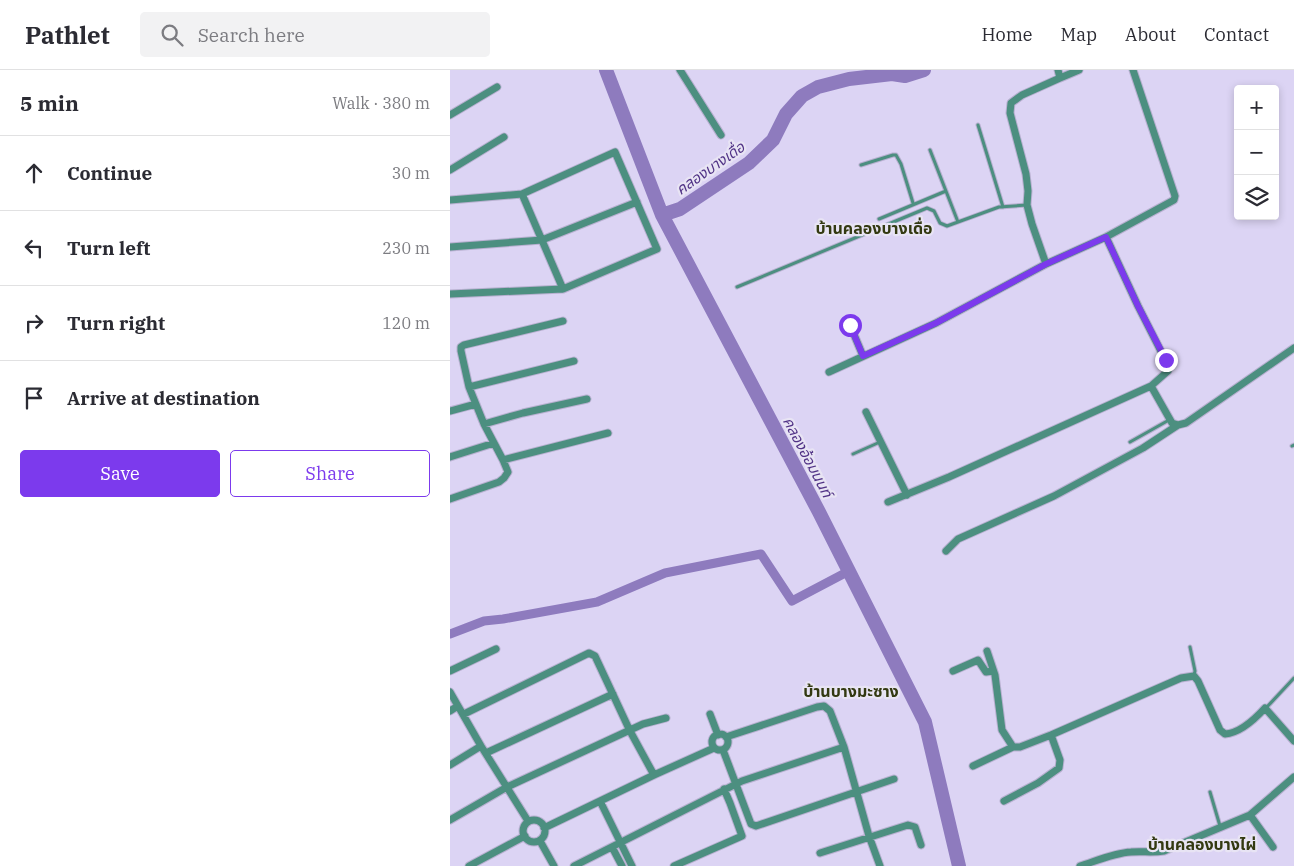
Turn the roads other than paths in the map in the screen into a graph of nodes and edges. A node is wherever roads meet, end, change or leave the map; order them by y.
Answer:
1 (680, 70) edge
2 (1058, 70) edge
3 (1079, 70) edge
4 (1133, 70) edge
5 (1060, 78) junction
6 (497, 87) dead end
7 (450, 115) edge
8 (978, 125) dead end
9 (721, 135) dead end
10 (504, 137) dead end
11 (930, 150) dead end
12 (861, 165) dead end
13 (450, 170) edge
14 (946, 191) junction
15 (522, 194) junction
16 (450, 200) edge
17 (637, 202) junction
18 (913, 203) junction
19 (1028, 205) junction
20 (1003, 206) junction
21 (879, 219) dead end
22 (958, 222) junction
23 (1106, 237) junction
24 (542, 240) junction
25 (450, 247) edge
26 (1046, 264) junction
27 (737, 287) dead end
28 (563, 289) junction
29 (450, 294) edge
30 (563, 321) dead end
31 (850, 325) dead end
32 (1294, 348) edge
33 (863, 356) junction
34 (574, 361) dead end
35 (829, 372) dead end
36 (469, 386) junction
37 (1151, 386) junction
38 (587, 399) dead end
39 (476, 404) junction
40 (450, 411) edge
41 (866, 412) dead end
42 (1170, 420) junction
43 (484, 424) junction
44 (1178, 425) junction
45 (608, 433) dead end
46 (880, 441) junction
47 (1130, 442) dead end
48 (494, 443) junction
49 (853, 454) dead end
50 (450, 457) edge
51 (503, 460) junction
52 (907, 494) junction
53 (450, 499) edge
54 (888, 502) dead end
55 (946, 550) dead end
56 (1190, 647) dead end
57 (496, 649) dead end
58 (986, 651) dead end
59 (953, 670) dead end
60 (450, 671) edge
61 (993, 671) junction
62 (1194, 676) junction
63 (1294, 678) edge
64 (450, 692) edge
65 (613, 694) junction
66 (458, 706) junction
67 (1265, 708) junction
68 (450, 711) edge
69 (464, 714) junction
70 (710, 714) dead end
71 (666, 718) dead end
72 (630, 731) junction
73 (718, 735) junction
74 (1051, 735) junction
75 (726, 737) junction
76 (1294, 741) edge
77 (481, 746) junction
78 (844, 747) junction
79 (1013, 747) junction
80 (714, 748) junction
81 (723, 750) junction
82 (486, 753) junction
83 (450, 765) edge
84 (973, 766) dead end
85 (654, 774) junction
86 (1294, 777) edge
87 (894, 779) dead end
88 (735, 784) junction
89 (507, 787) junction
90 (724, 790) junction
91 (856, 791) junction
92 (1210, 792) dead end
93 (600, 801) junction
94 (1004, 801) dead end
95 (1250, 815) junction
96 (450, 820) edge
97 (528, 822) junction
98 (1220, 826) junction
99 (544, 828) junction
100 (525, 836) junction
101 (870, 836) junction
102 (540, 840) junction
103 (620, 842) junction
104 (921, 845) dead end
105 (612, 847) junction
106 (1272, 847) dead end
107 (820, 853) dead end
108 (469, 866) edge
109 (554, 866) edge
110 (574, 866) edge
111 (622, 866) edge
112 (632, 866) edge
113 (676, 866) edge
114 (880, 866) edge
115 (1080, 866) edge

1 - 9 street
2 - 5 street
3 - 5 street
4 - 23 street
5 - 19 street
6 - 7 street
8 - 20 lane
10 - 13 street
11 - 14 lane
12 - 18 lane
14 - 18 lane
14 - 22 lane
15 - 16 street
15 - 17 street
15 - 24 street
17 - 24 street
17 - 28 street
18 - 21 lane
19 - 20 lane
19 - 26 street
20 - 22 lane
22 - 27 lane
23 - 26 street
23 - 37 street
24 - 25 street
24 - 28 street
26 - 33 street
28 - 29 street
30 - 36 street
31 - 33 street
32 - 44 street
33 - 35 street
34 - 36 street
36 - 39 street
37 - 42 street
37 - 52 street
38 - 43 street
39 - 40 street
39 - 43 street
41 - 46 street
42 - 44 street
42 - 47 lane
43 - 48 street
44 - 55 street
45 - 51 street
46 - 49 lane
46 - 52 street
48 - 50 street
48 - 51 street
51 - 53 street
52 - 54 street
56 - 62 lane
57 - 60 street
58 - 61 street
59 - 61 street
61 - 79 street
62 - 67 street
62 - 74 street
63 - 67 lane
64 - 66 street
65 - 69 street
65 - 72 street
65 - 82 street
66 - 68 street
66 - 69 street
67 - 76 street
69 - 77 street
70 - 73 street
71 - 72 street
72 - 85 street
72 - 89 street
73 - 75 street
73 - 80 street
74 - 79 street
74 - 94 street
75 - 78 street
75 - 81 street
77 - 82 street
77 - 83 street
78 - 88 street
78 - 91 street
79 - 84 street
80 - 81 street
80 - 85 street
81 - 88 street
82 - 89 street
85 - 93 street
86 - 95 street
87 - 91 street
88 - 90 street
88 - 91 street
89 - 96 street
89 - 97 street
90 - 103 street
90 - 113 street
91 - 101 street
92 - 98 lane
93 - 99 street
93 - 103 street
95 - 98 street
95 - 106 street
97 - 99 street
97 - 100 street
98 - 115 street
99 - 102 street
100 - 102 street
100 - 108 street
101 - 104 street
101 - 107 street
101 - 114 street
102 - 109 street
103 - 105 street
103 - 112 street
105 - 110 street
105 - 111 street

